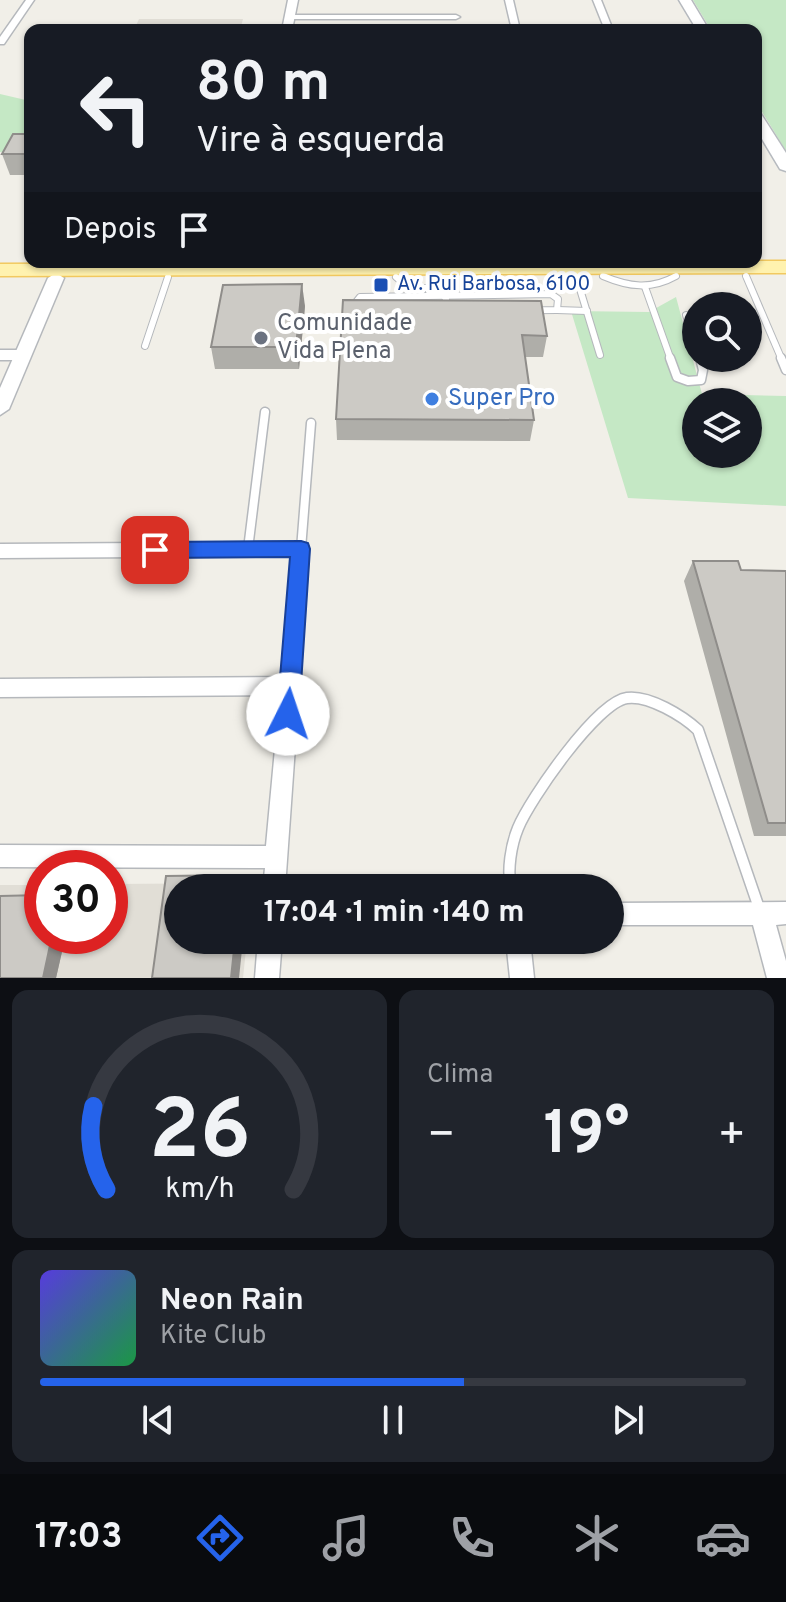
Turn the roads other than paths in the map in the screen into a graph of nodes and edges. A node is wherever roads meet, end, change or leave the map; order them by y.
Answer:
1 (30, 0) edge
2 (293, 0) edge
3 (509, 0) edge
4 (597, 0) edge
5 (685, 0) edge
6 (290, 17) junction
7 (456, 17) dead end
8 (288, 24) edge
9 (515, 24) edge
10 (607, 24) edge
11 (699, 24) edge
12 (1, 42) edge
13 (763, 141) edge
14 (786, 166) edge
15 (762, 266) edge
16 (786, 267) edge
17 (84, 268) edge
18 (208, 268) edge
19 (265, 268) edge
20 (552, 268) edge
21 (569, 268) edge
22 (573, 268) edge
23 (242, 269) edge
24 (0, 271) edge
25 (603, 276) junction
26 (676, 276) junction
27 (746, 276) junction
28 (786, 276) edge
29 (168, 277) junction
30 (396, 277) junction
31 (56, 278) junction
32 (645, 287) junction
33 (445, 296) junction
34 (557, 310) junction
35 (587, 311) junction
36 (449, 312) junction
37 (145, 346) dead end
38 (0, 355) edge
39 (23, 355) junction
40 (600, 355) dead end
41 (786, 370) edge
42 (703, 372) edge
43 (0, 409) edge
44 (265, 412) dead end
45 (311, 423) dead end
46 (248, 549) junction
47 (301, 549) junction
48 (0, 551) edge
49 (290, 686) junction
50 (0, 688) edge
51 (0, 856) edge
52 (277, 857) junction
53 (275, 874) edge
54 (508, 874) edge
55 (761, 913) junction
56 (786, 913) edge
57 (624, 914) edge
58 (269, 954) edge
59 (519, 954) edge
60 (267, 978) edge
61 (522, 978) edge
62 (779, 978) edge

1 - 12 street
2 - 6 street
3 - 9 street
4 - 10 street
5 - 11 main road
6 - 7 street
6 - 8 street
13 - 14 main road
15 - 16 main road
17 - 24 main road
18 - 23 main road
19 - 23 main road
20 - 30 main road
21 - 35 lane
22 - 25 main road
23 - 29 main road
23 - 30 main road
24 - 31 main road
25 - 26 main road
25 - 32 lane
26 - 27 main road
26 - 32 lane
27 - 28 main road
27 - 41 lane
29 - 31 main road
29 - 37 lane
30 - 33 lane
31 - 39 street
32 - 42 lane
33 - 34 lane
33 - 36 lane
33 - 36 lane
34 - 35 lane
34 - 36 lane
35 - 40 lane
38 - 39 street
39 - 43 street
44 - 46 lane
45 - 47 lane
46 - 47 street
46 - 48 street
47 - 49 street
49 - 50 street
49 - 52 street
51 - 52 street
52 - 53 street
54 - 55 lane
55 - 56 street
55 - 57 street
55 - 62 street
58 - 60 street
59 - 61 street

